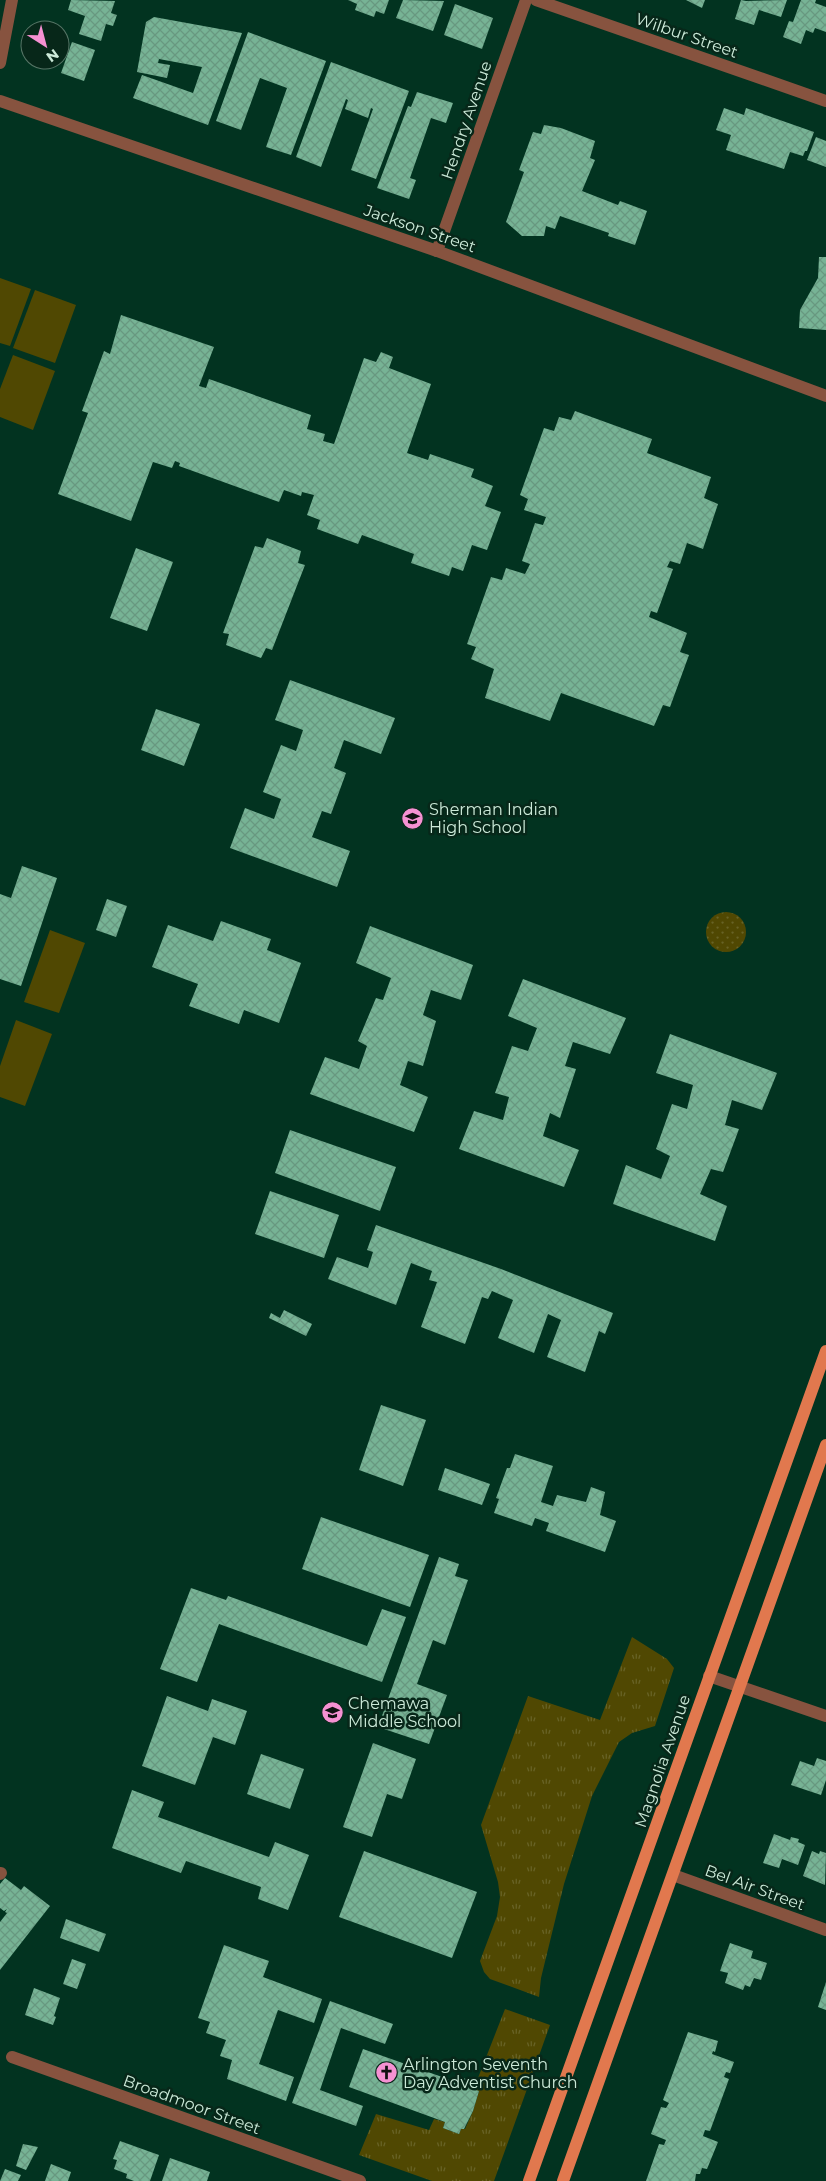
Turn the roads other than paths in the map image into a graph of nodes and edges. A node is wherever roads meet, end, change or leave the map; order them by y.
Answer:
1 (12, 0) edge
2 (526, 0) edge
3 (536, 0) edge
4 (0, 63) edge
5 (0, 101) edge
6 (826, 102) edge
7 (438, 250) junction
8 (826, 396) edge
9 (826, 1351) edge
10 (826, 1445) edge
11 (709, 1676) junction
12 (741, 1685) junction
13 (826, 1716) edge
14 (673, 1875) junction
15 (826, 1930) edge
16 (12, 2057) dead end
17 (360, 2181) edge
18 (529, 2181) edge
19 (562, 2181) edge

1 - 4 street
2 - 7 street, Hendry Avenue
3 - 6 street, Wilbur Street
5 - 7 street, Jackson Street
7 - 8 street, Jackson Street
9 - 11 main road, Magnolia Avenue
10 - 12 main road
11 - 12 street
11 - 18 main road, Magnolia Avenue
12 - 13 street
12 - 14 main road
14 - 15 street, Bel Air Street
14 - 19 main road
16 - 17 street, Broadmoor Street

